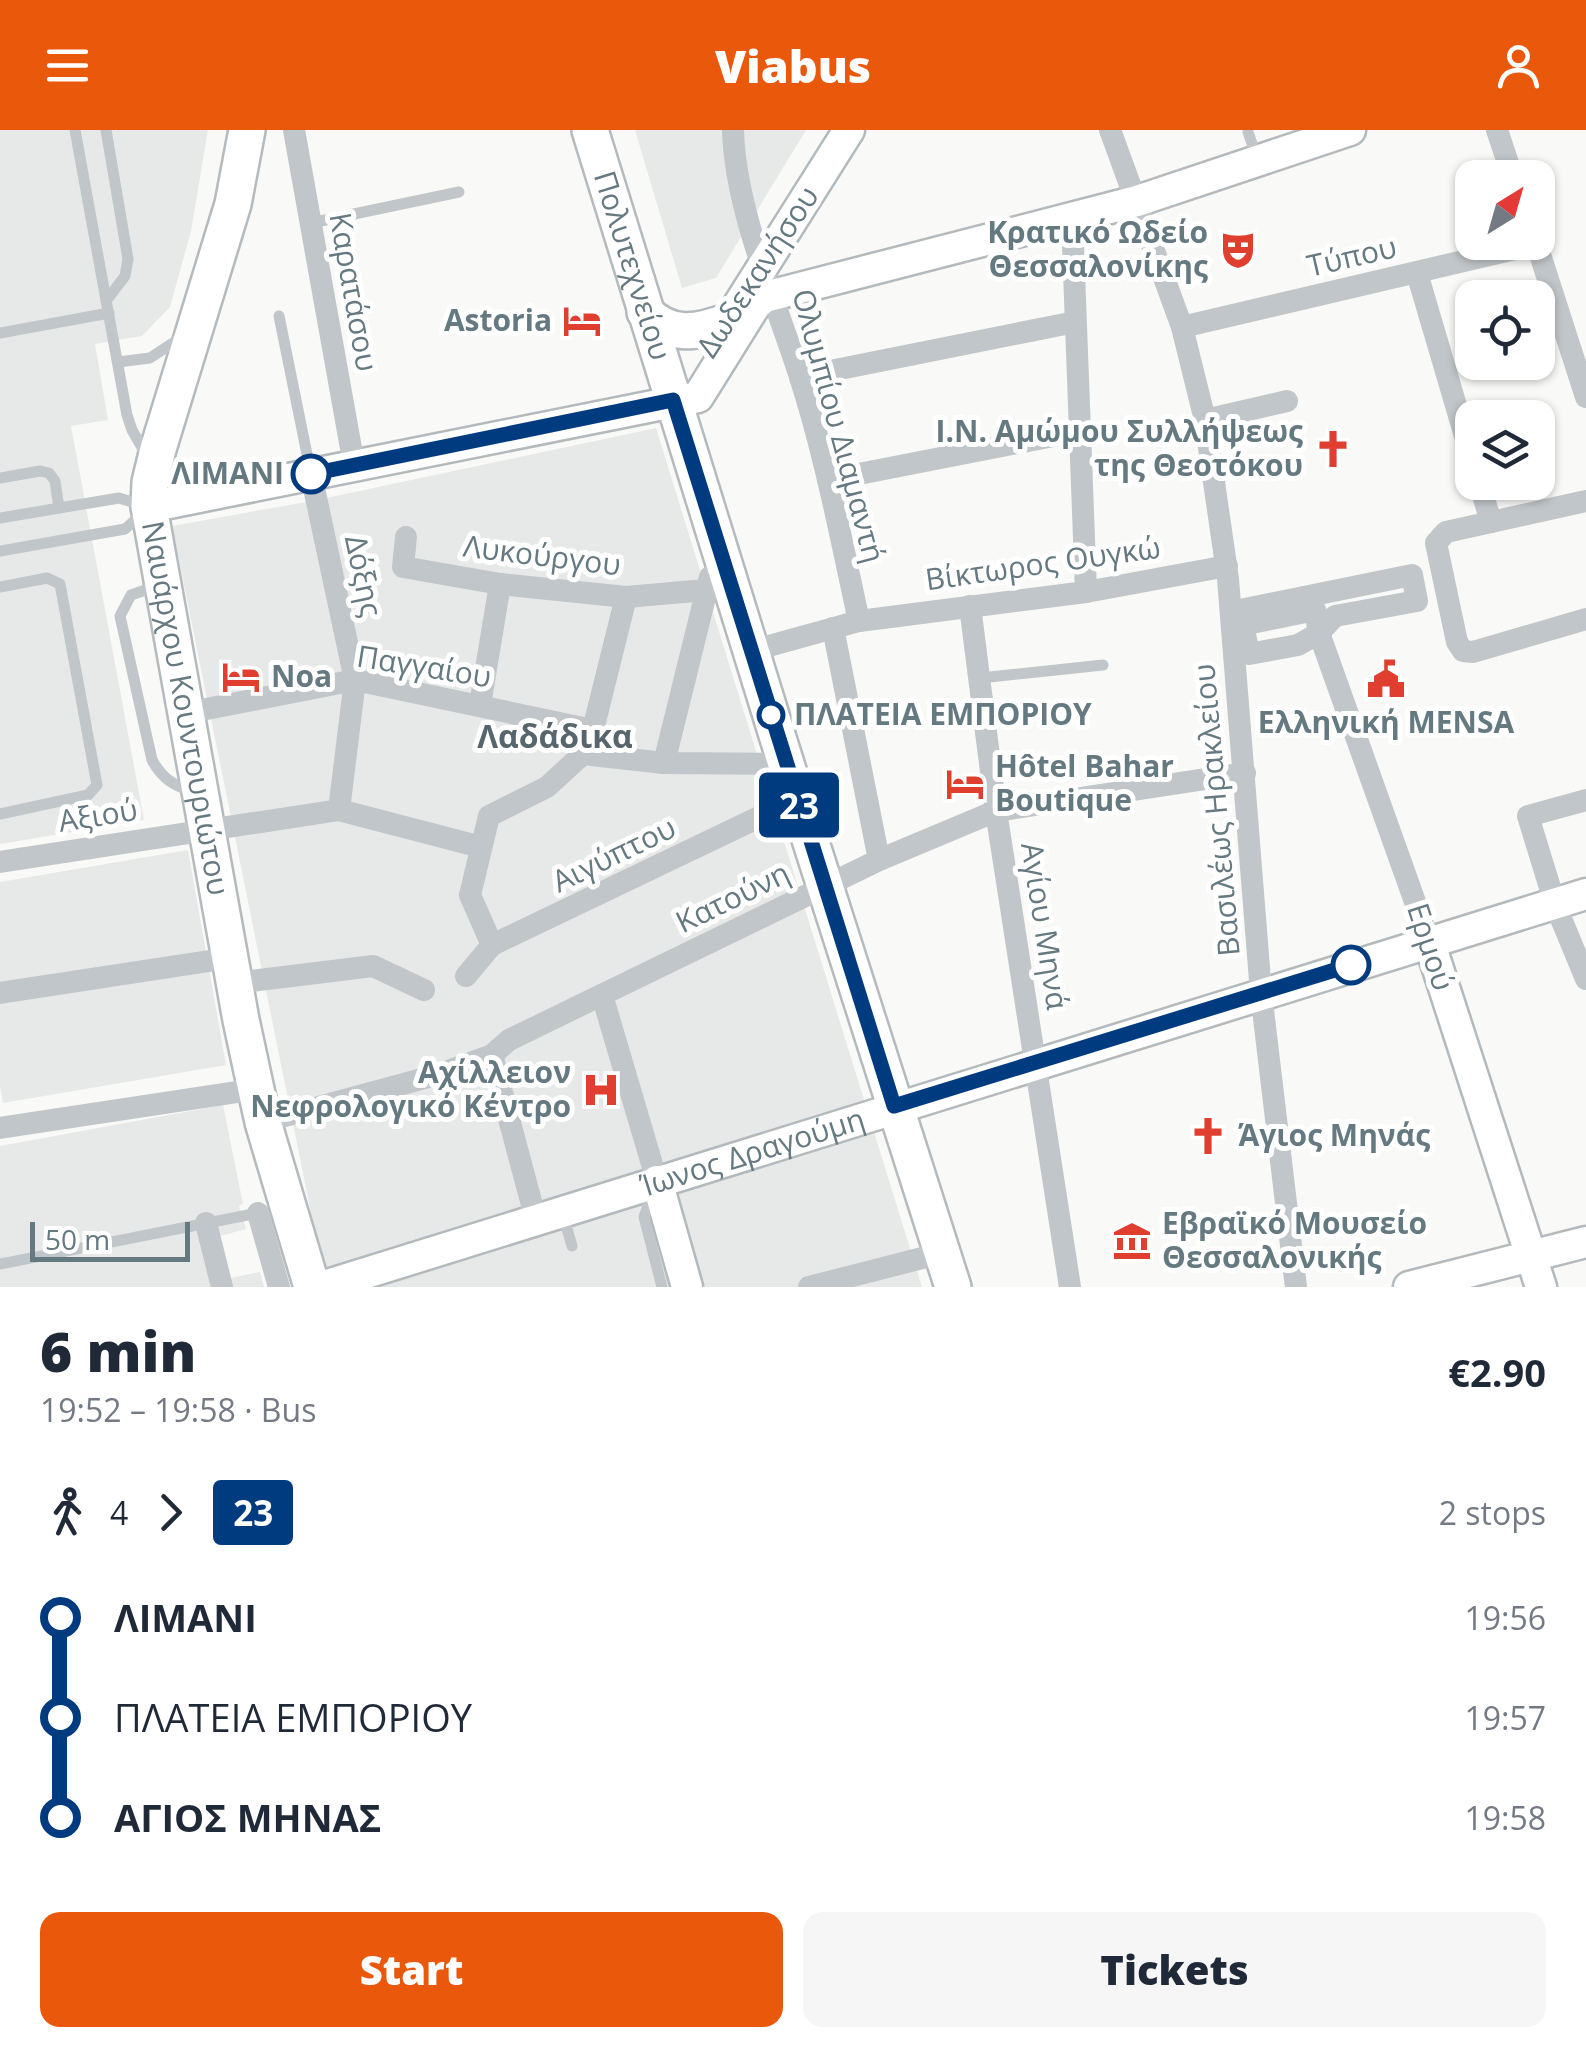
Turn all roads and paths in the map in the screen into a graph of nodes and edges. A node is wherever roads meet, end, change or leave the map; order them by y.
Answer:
1 (76, 130) edge
2 (106, 130) edge
3 (247, 130) edge
4 (294, 130) edge
5 (590, 130) edge
6 (733, 130) edge
7 (849, 130) edge
8 (1110, 130) edge
9 (1350, 130) edge
10 (1497, 130) edge
11 (1253, 146) edge
12 (1507, 160) edge
13 (459, 192) dead end
14 (1137, 201) junction
15 (1072, 219) junction
16 (310, 223) junction
17 (1470, 260) edge
18 (1541, 260) edge
19 (1417, 273) junction
20 (755, 297) junction
21 (108, 307) junction
22 (645, 312) junction
23 (279, 316) dead end
24 (198, 322) junction
25 (1075, 322) junction
26 (1182, 327) junction
27 (0, 333) edge
28 (118, 362) junction
29 (800, 377) junction
30 (1586, 397) edge
31 (673, 400) junction
32 (1286, 401) dead end
33 (1455, 402) edge
34 (1205, 420) junction
35 (1078, 432) junction
36 (154, 466) junction
37 (354, 466) junction
38 (311, 474) junction
39 (0, 478) edge
40 (828, 480) junction
41 (1484, 500) edge
42 (1586, 501) edge
43 (149, 507) junction
44 (59, 508) junction
45 (0, 518) edge
46 (1491, 522) junction
47 (406, 538) dead end
48 (720, 545) junction
49 (0, 551) edge
50 (1227, 566) junction
51 (500, 584) junction
52 (161, 585) junction
53 (0, 586) edge
54 (706, 590) junction
55 (1086, 592) junction
56 (626, 598) junction
57 (970, 606) junction
58 (1586, 619) edge
59 (859, 620) junction
60 (1238, 625) junction
61 (833, 628) junction
62 (1319, 633) junction
63 (751, 651) junction
64 (1103, 665) dead end
65 (980, 678) junction
66 (355, 680) junction
67 (480, 705) junction
68 (186, 714) junction
69 (593, 730) junction
70 (583, 754) junction
71 (664, 763) junction
72 (786, 764) junction
73 (1245, 773) junction
74 (200, 794) junction
75 (798, 799) junction
76 (1586, 800) edge
77 (339, 810) junction
78 (996, 811) junction
79 (0, 814) edge
80 (206, 829) junction
81 (481, 847) junction
82 (879, 860) junction
83 (0, 862) edge
84 (825, 886) junction
85 (1586, 894) edge
86 (1555, 904) junction
87 (1429, 941) junction
88 (492, 945) junction
89 (231, 971) junction
90 (466, 976) dead end
91 (1586, 979) edge
92 (424, 990) dead end
93 (0, 993) edge
94 (1261, 993) junction
95 (602, 995) junction
96 (492, 1055) junction
97 (1035, 1063) junction
98 (260, 1106) junction
99 (894, 1106) junction
100 (0, 1128) edge
101 (657, 1181) junction
102 (272, 1211) junction
103 (549, 1215) junction
104 (206, 1223) junction
105 (1586, 1242) edge
106 (572, 1246) dead end
107 (942, 1253) junction
108 (1530, 1256) junction
109 (0, 1264) edge
110 (222, 1287) edge
111 (279, 1287) edge
112 (312, 1287) edge
113 (321, 1287) edge
114 (662, 1287) edge
115 (687, 1287) edge
116 (809, 1287) edge
117 (953, 1287) edge
118 (1070, 1287) edge
119 (1296, 1287) edge
120 (1410, 1287) edge
121 (1541, 1287) edge

1 - 21 lane
2 - 21 lane
3 - 24 main road, Ναυάρχου Κουντουριώτου
4 - 16 street, Καρατάσου
5 - 22 main road, Πολυτεχνείου
6 - 20 street, Ολυμπίου Διαμαντή
7 - 20 main road, Δωδεκανήσου
8 - 14 street, Βασιλέως Ηρακλείου
9 - 11 main road
10 - 12 street
11 - 14 main road
13 - 16 lane
14 - 15 main road
14 - 26 street, Βασιλέως Ηρακλείου
15 - 20 main road
15 - 25 street
16 - 37 street, Καρατάσου
17 - 19 street, Τύπου
18 - 30 street
19 - 26 street, Τύπου
19 - 33 street
20 - 22 main road
20 - 29 street, Ολυμπίου Διαμαντή
20 - 31 main road, Δωδεκανήσου
21 - 27 lane
21 - 28 lane
22 - 31 main road, Πολυτεχνείου
23 - 38 lane
24 - 28 lane
24 - 36 main road, Ναυάρχου Κουντουριώτου
25 - 29 street
25 - 35 street
26 - 34 street, Βασιλέως Ηρακλείου
28 - 36 lane
29 - 40 street, Ολυμπίου Διαμαντή
31 - 37 main road
31 - 48 main road, Πολυτεχνείου
32 - 34 street
34 - 50 street, Βασιλέως Ηρακλείου
35 - 40 street
35 - 55 street
36 - 43 main road, Ναυάρχου Κουντουριώτου
37 - 38 main road
38 - 43 main road
38 - 66 street, Δόξης
39 - 44 lane
40 - 59 street, Ολυμπίου Διαμαντή
41 - 46 street
42 - 46 street
43 - 44 lane
43 - 49 lane
43 - 52 main road, Ναυάρχου Κουντουριώτου
44 - 45 lane
46 - 58 street
47 - 51 street, Λυκούργου
48 - 54 street
48 - 63 main road, Πολυτεχνείου
50 - 55 street, Βίκτωρος Ουγκώ
50 - 60 street, Βασιλέως Ηρακλείου
51 - 56 street, Λυκούργου
51 - 67 street
52 - 68 main road, Ναυάρχου Κουντουριώτου
52 - 74 lane
53 - 79 lane
54 - 56 street, Λυκούργου
54 - 71 street
55 - 57 street, Βίκτωρος Ουγκώ
56 - 69 street
57 - 59 street, Βίκτωρος Ουγκώ
57 - 65 street, Αγίου Μηνά
59 - 61 street, Βίκτωρος Ουγκώ
60 - 62 street, Ερμού
60 - 62 street
60 - 62 street
60 - 73 street, Βασιλέως Ηρακλείου
61 - 63 street, Βίκτωρος Ουγκώ
61 - 82 street
62 - 87 street, Ερμού
63 - 72 main road, Πολυτεχνείου
64 - 65 lane
65 - 78 street, Αγίου Μηνά
66 - 67 street, Παγγαίου
66 - 68 street, Παγγαίου
66 - 77 street, Δόξης
67 - 69 street, Παγγαίου
68 - 74 main road, Ναυάρχου Κουντουριώτου
69 - 70 street
70 - 71 street
70 - 81 street
71 - 72 street
72 - 75 main road, Πολυτεχνείου
73 - 78 street, Κατούνη
73 - 94 street, Βασιλέως Ηρακλείου
74 - 80 main road, Ναυάρχου Κουντουριώτου
75 - 84 main road, Πολυτεχνείου
75 - 88 street, Αιγύπτου
76 - 86 street
77 - 80 street, Αξιού
77 - 81 street
78 - 82 street, Κατούνη
78 - 97 street, Αγίου Μηνά
80 - 83 street, Αξιού
80 - 89 main road, Ναυάρχου Κουντουριώτου
81 - 88 street
82 - 84 street, Κατούνη
84 - 95 street, Κατούνη
84 - 99 main road, Πολυτεχνείου
85 - 86 main road, Ίωνος Δραγούμη
86 - 87 main road, Ίωνος Δραγούμη
86 - 91 street
87 - 94 main road, Ίωνος Δραγούμη
87 - 108 main road, Ερμού
88 - 90 street, Αιγύπτου
89 - 92 street
89 - 93 street
89 - 98 main road, Ναυάρχου Κουντουριώτου
94 - 97 main road, Ίωνος Δραγούμη
94 - 119 street, Βασιλέως Ηρακλείου
95 - 96 street, Κατούνη
95 - 101 street
96 - 98 street, Κατούνη
96 - 103 street
97 - 99 main road, Ίωνος Δραγούμη
97 - 118 street, Αγίου Μηνά
98 - 100 street, Κατούνη
98 - 102 main road, Ναυάρχου Κουντουριώτου
99 - 101 main road, Ίωνος Δραγούμη
99 - 107 main road, Πολυτεχνείου
101 - 103 main road, Ίωνος Δραγούμη
101 - 114 lane
101 - 115 main road
102 - 104 lane
102 - 111 street
102 - 112 main road, Ναυάρχου Κουντουριώτου
103 - 106 lane
103 - 113 main road, Ίωνος Δραγούμη
104 - 109 lane
104 - 110 street
105 - 108 main road
107 - 116 street
107 - 117 main road, Πολυτεχνείου
108 - 120 main road
108 - 121 main road, Ερμού

